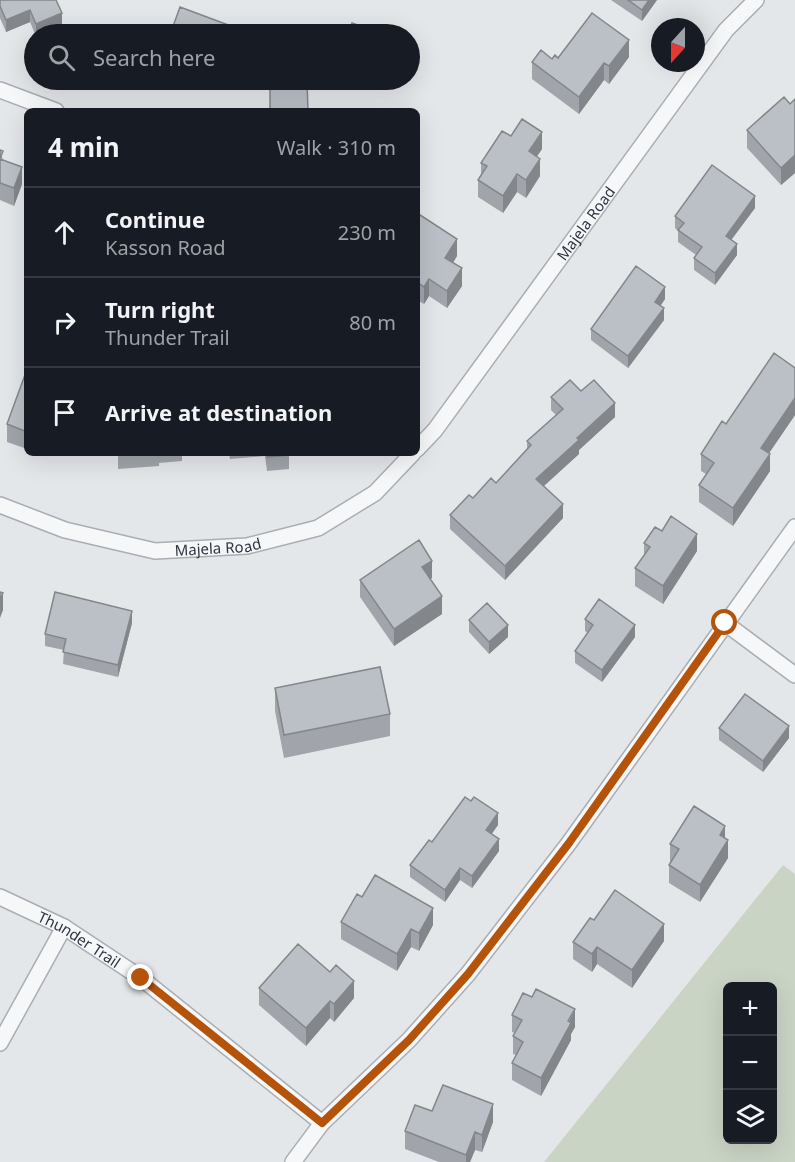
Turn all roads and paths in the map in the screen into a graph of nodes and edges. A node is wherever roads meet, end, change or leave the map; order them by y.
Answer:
1 (756, 0) edge
2 (0, 90) edge
3 (48, 108) edge
4 (420, 446) edge
5 (410, 456) edge
6 (0, 505) edge
7 (795, 527) edge
8 (725, 623) junction
9 (795, 675) edge
10 (0, 897) edge
11 (64, 927) junction
12 (0, 1043) edge
13 (322, 1123) junction
14 (293, 1162) edge

1 - 4 street, Majela Road
2 - 3 street
5 - 6 street, Majela Road
7 - 8 street
8 - 9 street
8 - 13 street
10 - 11 street, Thunder Trail
11 - 12 street
11 - 13 street, Thunder Trail
13 - 14 street

